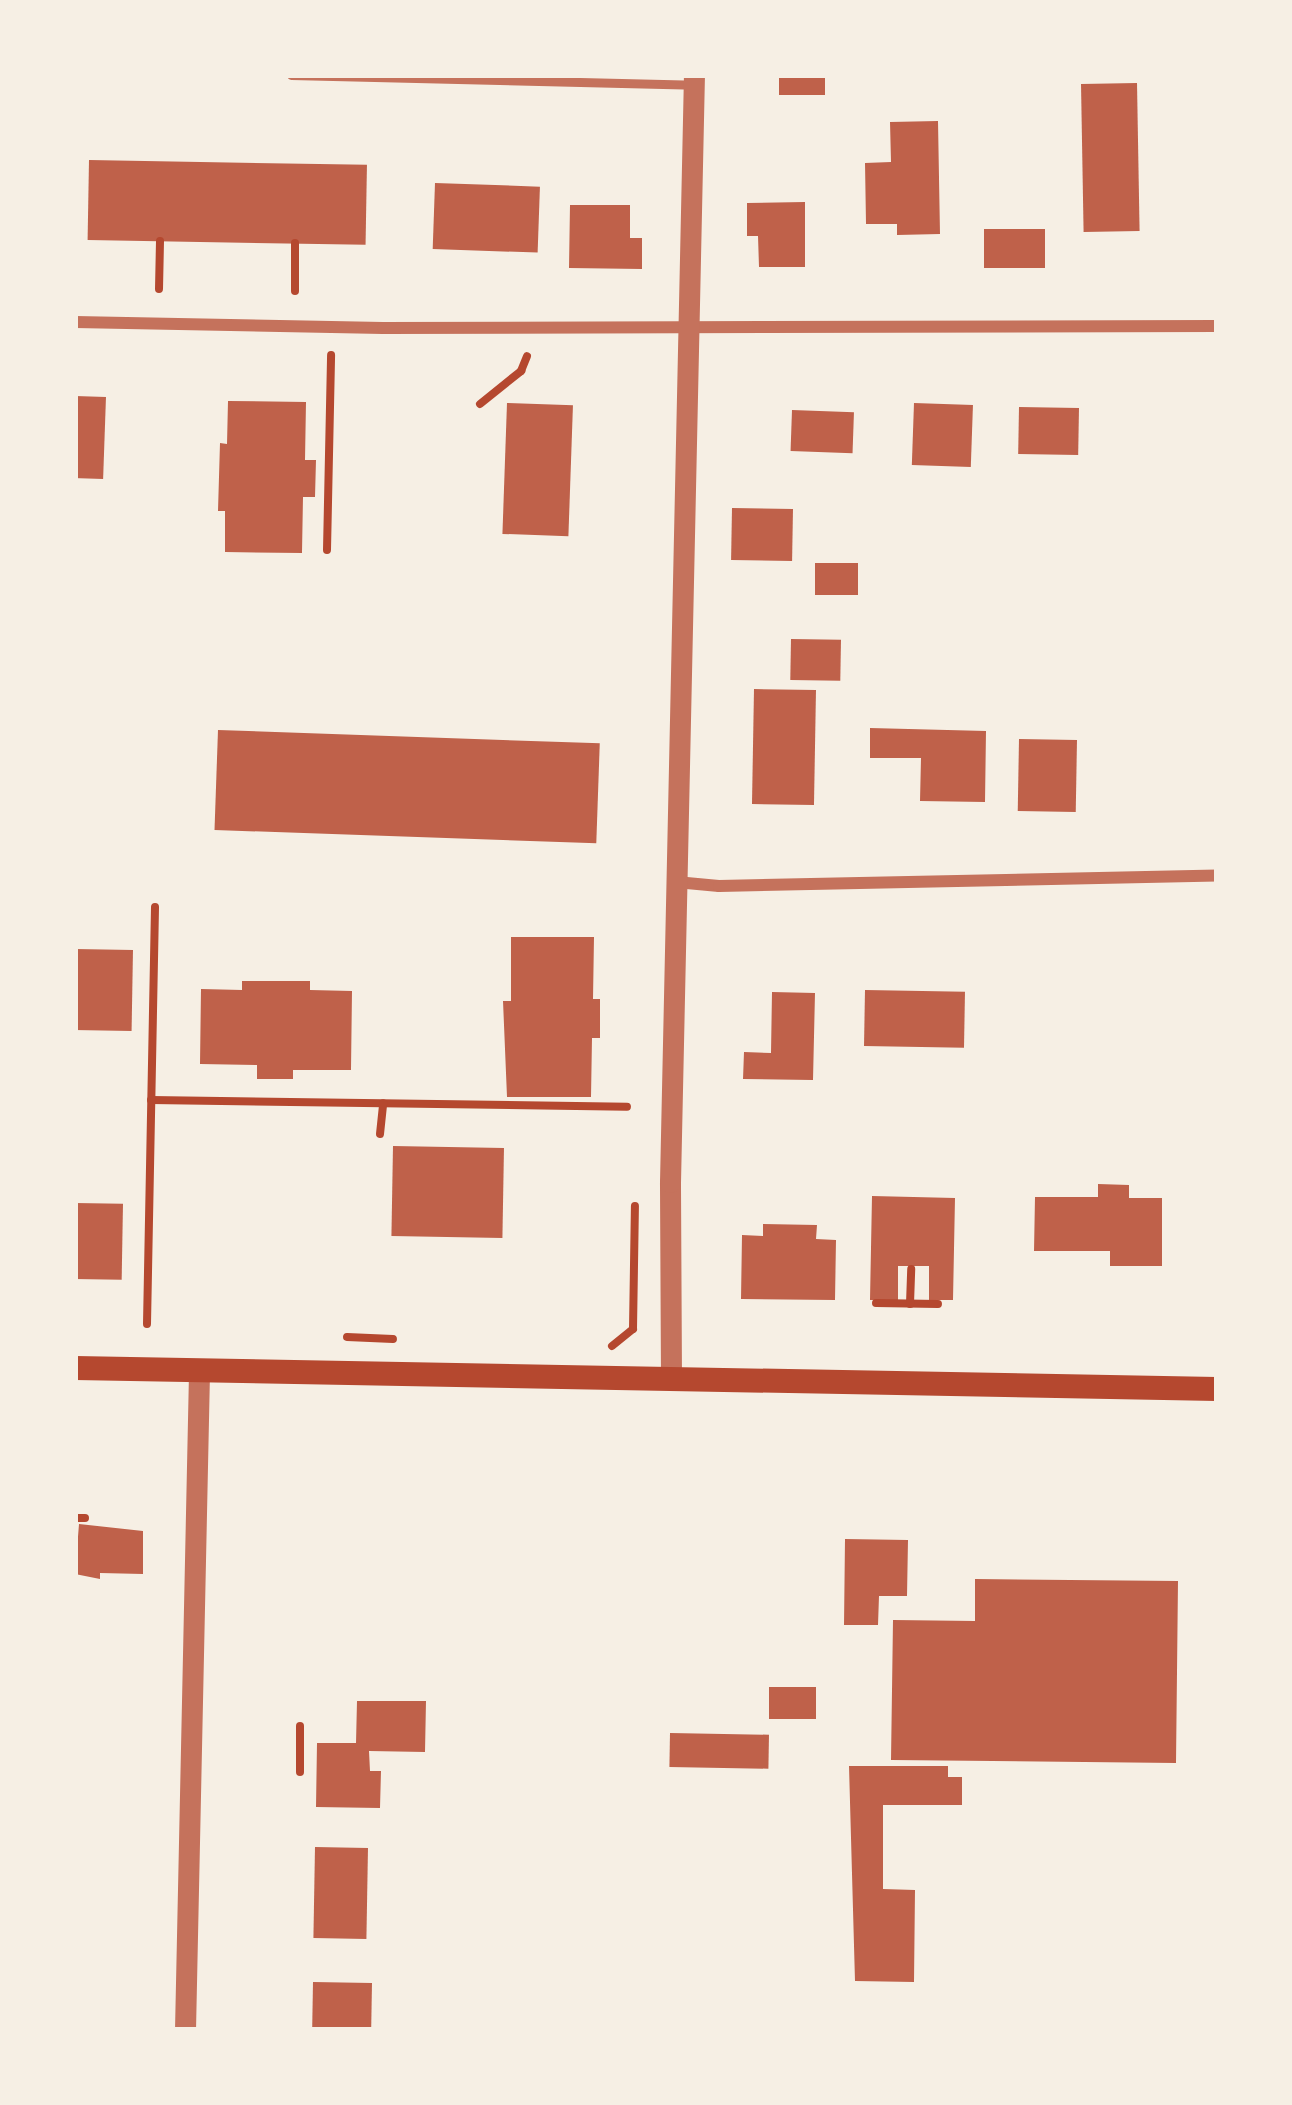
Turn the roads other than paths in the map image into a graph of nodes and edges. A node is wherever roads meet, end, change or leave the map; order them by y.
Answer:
1 (291, 75) edge
2 (694, 80) edge
3 (75, 322) edge
4 (1217, 326) edge
5 (686, 327) junction
6 (1217, 876) edge
7 (676, 882) junction
8 (75, 1368) edge
9 (199, 1370) junction
10 (671, 1378) junction
11 (1217, 1389) edge
12 (185, 2030) edge

1 - 2 lane
2 - 5 street
3 - 5 street
4 - 5 street
5 - 7 street
6 - 7 street
7 - 10 street
8 - 9 main road
9 - 10 main road
9 - 12 street
10 - 11 main road

